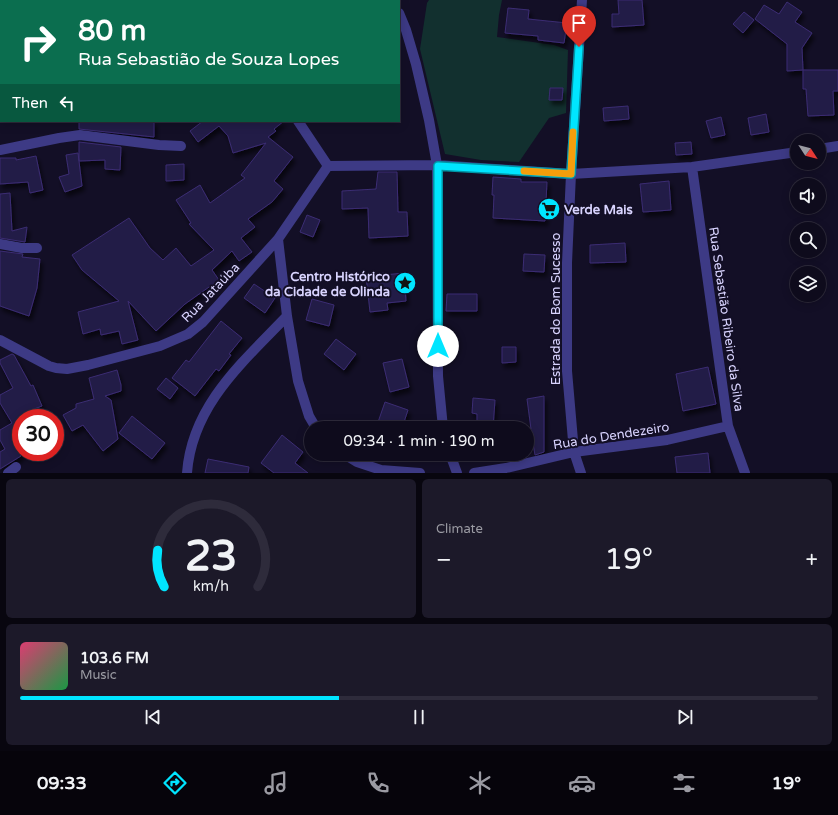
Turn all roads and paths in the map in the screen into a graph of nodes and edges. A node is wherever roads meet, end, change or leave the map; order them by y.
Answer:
1 (582, 0) edge
2 (400, 15) edge
3 (299, 122) edge
4 (181, 146) dead end
5 (838, 146) edge
6 (826, 148) edge
7 (0, 150) edge
8 (790, 153) edge
9 (328, 166) junction
10 (438, 166) junction
11 (692, 167) junction
12 (571, 174) junction
13 (278, 239) junction
14 (0, 244) edge
15 (37, 248) dead end
16 (287, 316) junction
17 (0, 340) edge
18 (312, 421) edge
19 (442, 421) edge
20 (728, 426) junction
21 (574, 452) junction
22 (355, 461) edge
23 (453, 461) edge
24 (187, 473) edge
25 (420, 473) edge
26 (457, 473) edge
27 (474, 473) edge
28 (581, 473) edge
29 (745, 473) edge

1 - 12 street, Estrada do Bom Sucesso
2 - 10 street
3 - 9 street
4 - 7 street
5 - 6 street
8 - 11 street
9 - 10 street
9 - 13 street, Rua Jataúba
10 - 12 street
10 - 19 street
11 - 12 street
11 - 20 street, Rua Sebastião Ribeiro da Silva
12 - 21 street, Estrada do Bom Sucesso
13 - 16 street
13 - 17 street, Rua Jataúba
14 - 15 street
16 - 18 street
16 - 24 street
20 - 21 street, Rua do Dendezeiro
20 - 29 street, Rua Sebastião Ribeiro da Silva
21 - 27 street, Rua do Dendezeiro
21 - 28 street, Estrada do Bom Sucesso
22 - 25 street
23 - 26 street

